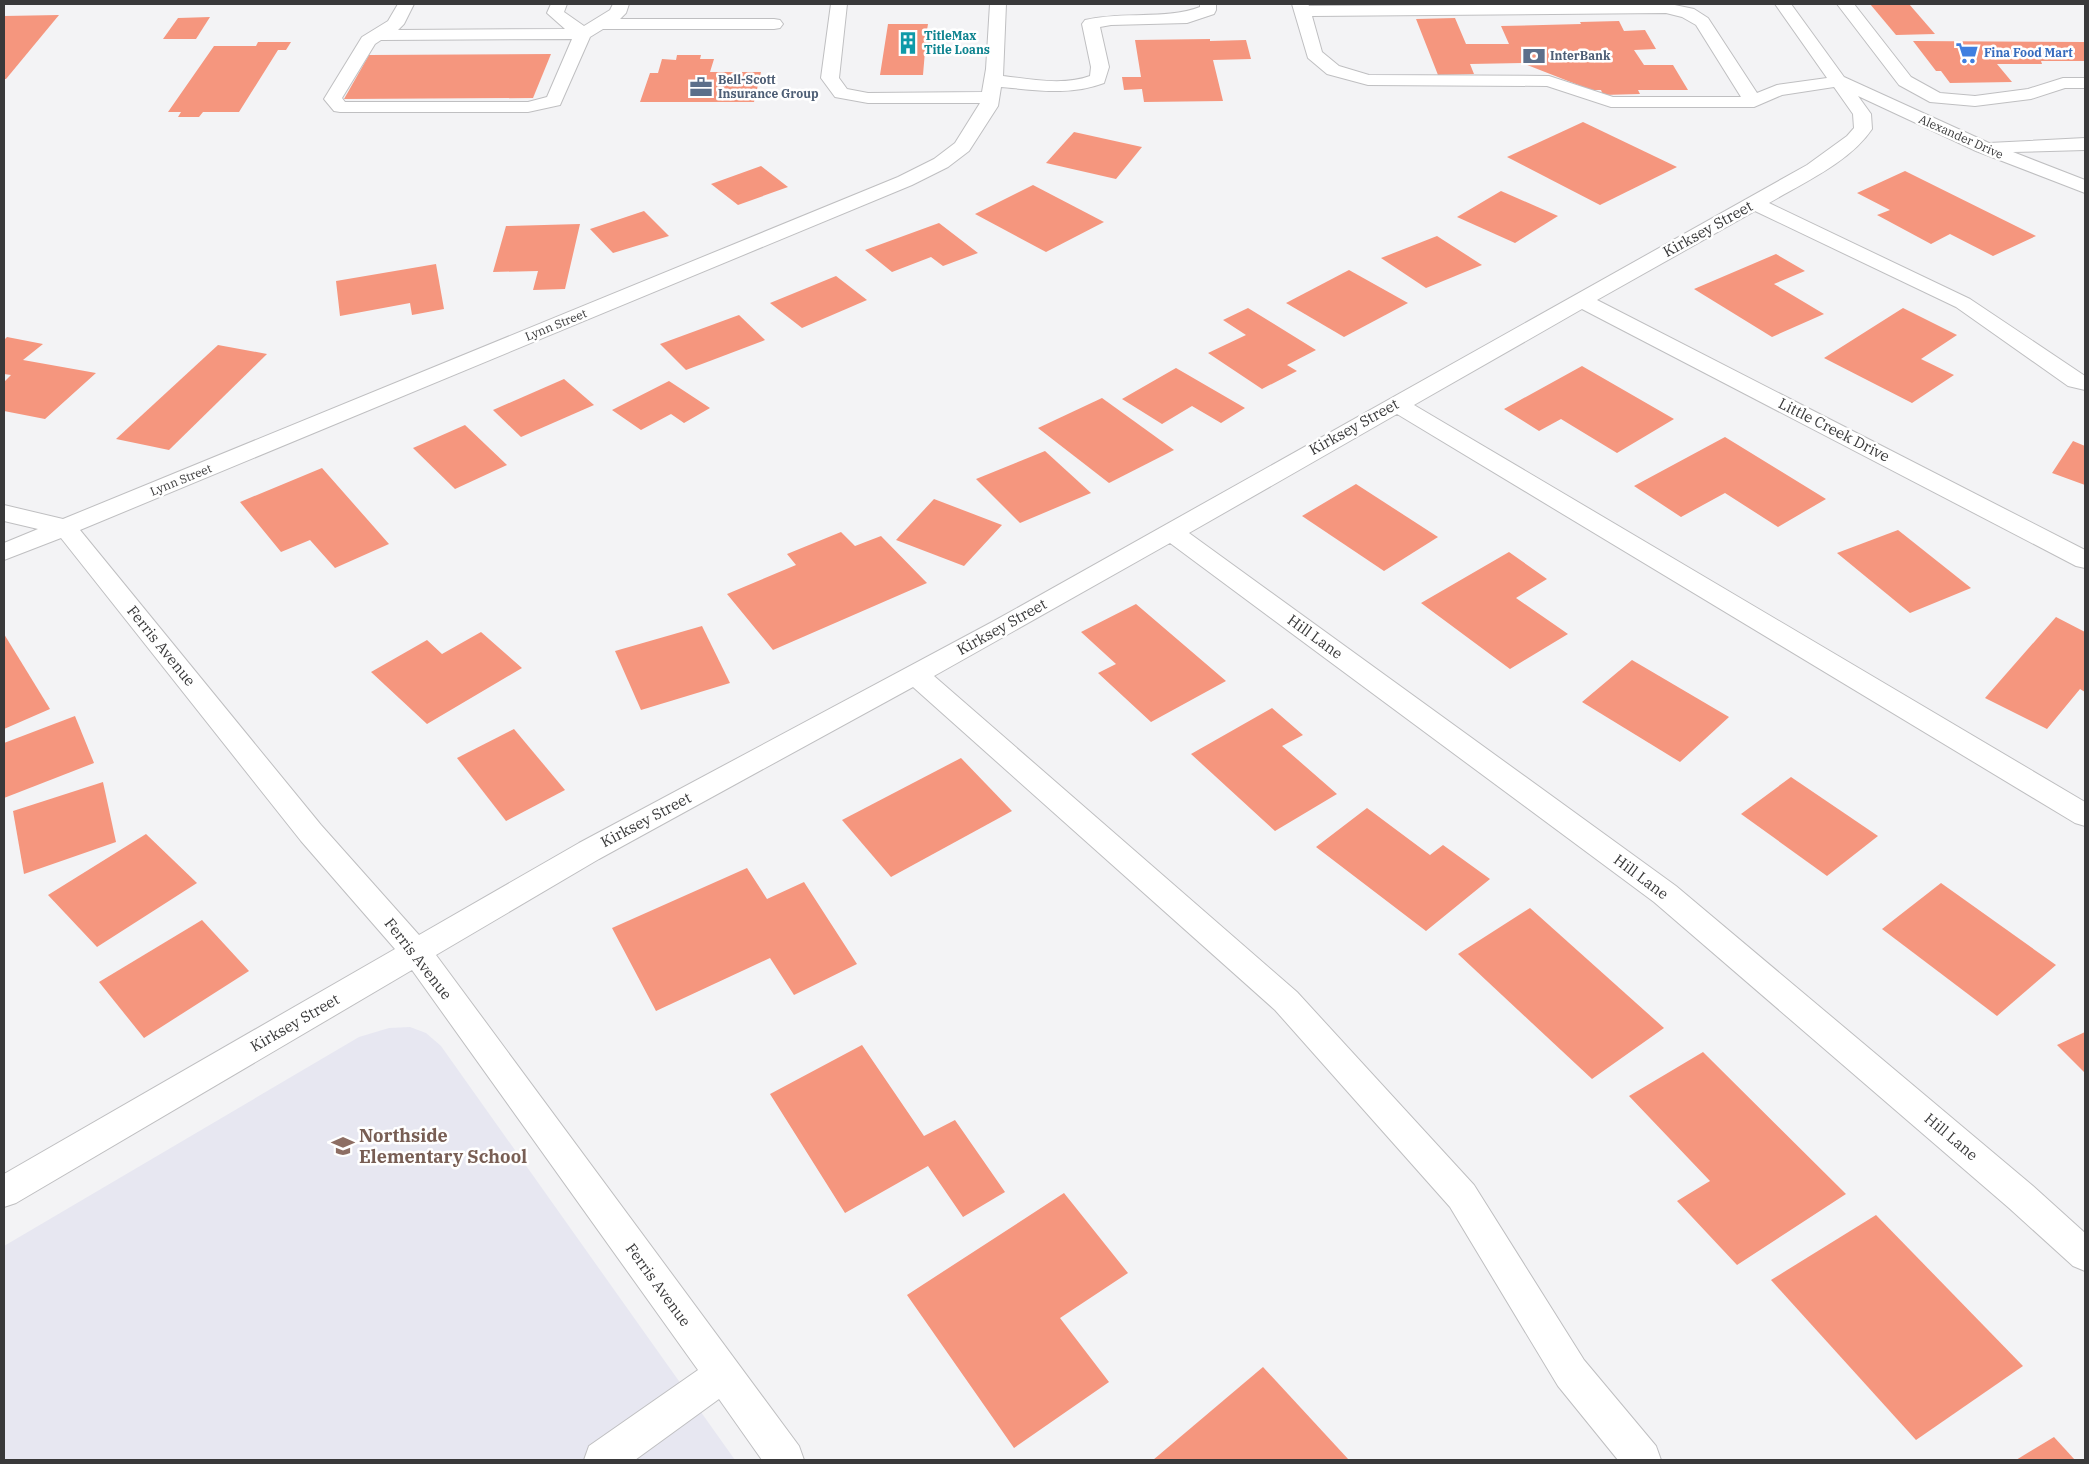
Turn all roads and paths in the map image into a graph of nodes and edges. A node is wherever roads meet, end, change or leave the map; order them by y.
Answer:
1 (406, 4) edge
2 (559, 4) edge
3 (622, 4) edge
4 (839, 4) edge
5 (998, 4) edge
6 (1208, 4) edge
7 (1783, 4) edge
8 (1845, 4) edge
9 (1301, 7) edge
10 (599, 24) junction
11 (774, 24) dead end
12 (583, 34) junction
13 (377, 35) junction
14 (1840, 81) junction
15 (2085, 83) edge
16 (992, 89) junction
17 (1754, 102) junction
18 (2085, 144) edge
19 (1983, 147) junction
20 (2085, 187) edge
21 (1754, 203) junction
22 (1582, 300) junction
23 (2085, 383) edge
24 (1396, 404) junction
25 (4, 513) edge
26 (65, 527) junction
27 (1170, 531) junction
28 (4, 552) edge
29 (2085, 560) edge
30 (916, 674) junction
31 (2085, 815) edge
32 (416, 952) junction
33 (4, 1192) edge
34 (2085, 1256) edge
35 (723, 1374) junction
36 (602, 1460) edge
37 (785, 1460) edge
38 (1642, 1460) edge

1 - 13 street
2 - 12 street
3 - 10 street
4 - 16 street
5 - 16 street, Lynn Street
6 - 16 street
7 - 14 street, Kirksey Street
8 - 15 street
9 - 17 street
9 - 17 street
10 - 11 street
10 - 12 street
12 - 13 street
12 - 13 street
14 - 17 street
14 - 19 street, Alexander Drive
14 - 21 street, Kirksey Street
16 - 26 street, Lynn Street
18 - 19 street
19 - 20 street, Alexander Drive
21 - 22 street, Kirksey Street
21 - 23 street
22 - 24 street, Kirksey Street
22 - 29 street, Little Creek Drive
24 - 27 street, Kirksey Street
24 - 31 street
25 - 26 street
26 - 28 street, Lynn Street
26 - 32 street, Ferris Avenue
27 - 30 street, Kirksey Street
27 - 34 street, Hill Lane
30 - 32 street, Kirksey Street
30 - 38 street
32 - 33 street, Kirksey Street
32 - 35 street, Ferris Avenue
35 - 36 street
35 - 37 street, Ferris Avenue

